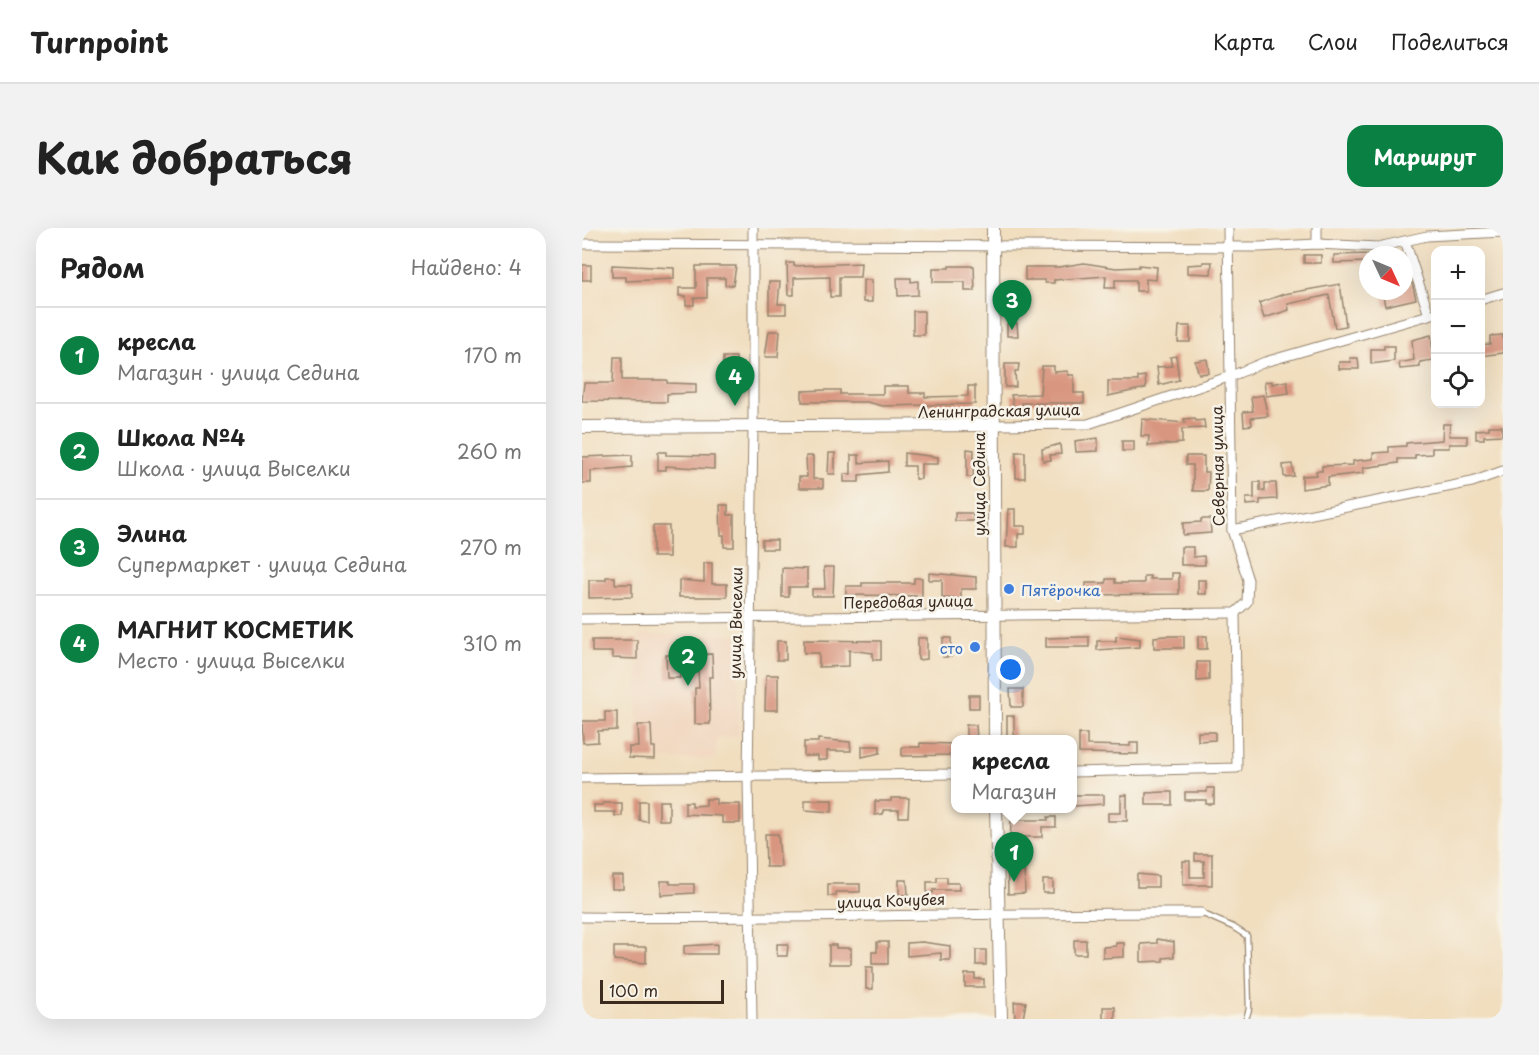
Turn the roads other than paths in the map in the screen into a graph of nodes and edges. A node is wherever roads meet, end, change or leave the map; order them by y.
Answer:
1 (753, 228) edge
2 (993, 228) edge
3 (1228, 228) edge
4 (1317, 228) edge
5 (1503, 232) edge
6 (1405, 241) junction
7 (582, 244) edge
8 (752, 244) junction
9 (993, 244) junction
10 (1317, 244) junction
11 (1228, 246) junction
12 (1503, 293) edge
13 (1485, 298) edge
14 (1431, 311) edge
15 (1431, 314) edge
16 (1231, 376) junction
17 (993, 425) junction
18 (582, 427) edge
19 (753, 428) junction
20 (1503, 471) edge
21 (1232, 530) junction
22 (1235, 613) junction
23 (994, 615) junction
24 (750, 617) junction
25 (582, 619) edge
26 (995, 735) edge
27 (1077, 772) edge
28 (951, 774) edge
29 (748, 777) junction
30 (582, 778) edge
31 (996, 813) edge
32 (999, 912) junction
33 (1201, 913) joint
34 (582, 917) edge
35 (750, 919) junction
36 (752, 1019) edge
37 (1001, 1019) edge
38 (1246, 1019) edge

1 - 8 street, улица Выселки
2 - 9 main road, улица Седина
3 - 11 street, Северная улица
4 - 10 street
5 - 6 street
6 - 10 street
6 - 14 street
7 - 8 street
8 - 9 street
8 - 19 street, улица Выселки
9 - 11 street
9 - 17 main road, улица Седина
10 - 11 street
11 - 16 street, Северная улица
12 - 13 street
15 - 16 street, Ленинградская улица
16 - 17 street, Ленинградская улица
16 - 21 street, Северная улица
17 - 19 main road, Ленинградская улица
17 - 23 main road, улица Седина
18 - 19 main road, Ленинградская улица
19 - 24 street, улица Выселки
20 - 21 street
21 - 22 street, Северная улица
22 - 23 street, Передовая улица
22 - 27 street, Северная улица
23 - 24 street, Передовая улица
23 - 26 main road, улица Седина
24 - 25 street, Передовая улица
24 - 29 street, улица Выселки
28 - 29 street
29 - 30 street
29 - 35 street, улица Выселки
31 - 32 main road
32 - 33 street, улица Кочубея
32 - 35 street, улица Кочубея
32 - 37 main road
33 - 38 lane
34 - 35 street, улица Кочубея
35 - 36 street, улица Выселки

